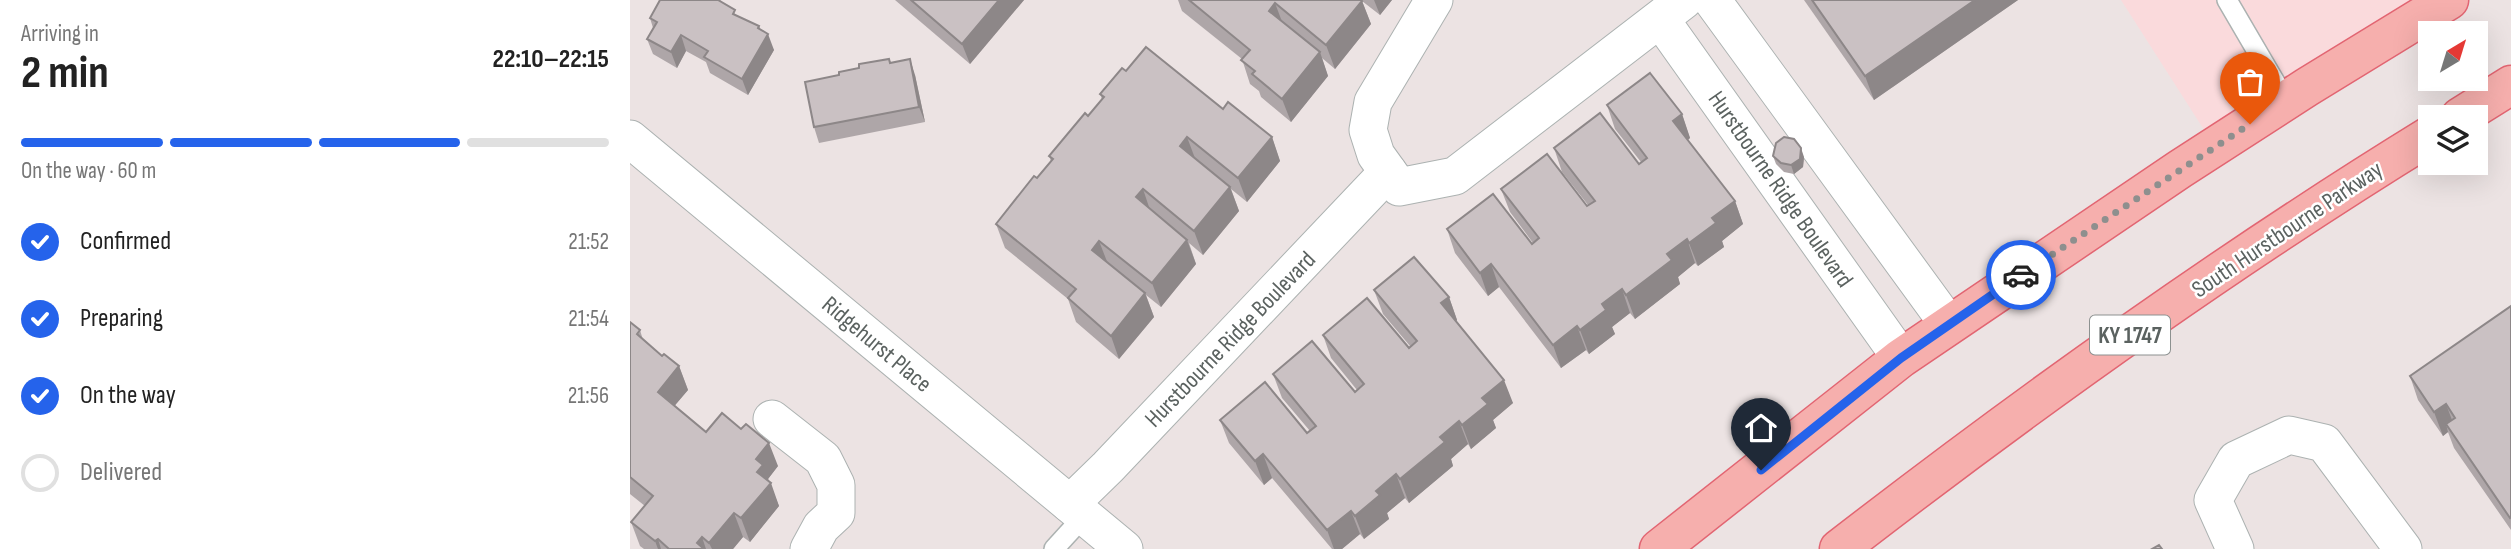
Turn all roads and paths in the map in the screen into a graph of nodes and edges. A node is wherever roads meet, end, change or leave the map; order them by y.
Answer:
1 (1434, 0) edge
2 (1712, 0) edge
3 (2227, 0) edge
4 (2449, 0) edge
5 (1672, 10) edge
6 (2511, 85) edge
7 (2286, 101) junction
8 (2479, 105) edge
9 (630, 139) edge
10 (2418, 143) edge
11 (1388, 172) junction
12 (1949, 325) junction
13 (1901, 358) junction
14 (772, 419) dead end
15 (1077, 510) junction
16 (1879, 532) edge
17 (809, 549) edge
18 (1054, 549) edge
19 (1124, 549) edge
20 (1659, 549) edge
21 (1839, 549) edge
22 (2235, 549) edge
23 (2403, 549) edge

1 - 11 street
2 - 12 street
3 - 7 lane
4 - 7 main road
5 - 11 street, Hurstbourne Ridge Boulevard
5 - 13 street, Hurstbourne Ridge Boulevard
6 - 8 main road
7 - 12 main road
9 - 15 street, Ridgehurst Place
10 - 16 main road, South Hurstbourne Parkway / KY 1747
11 - 15 street, Hurstbourne Ridge Boulevard
12 - 13 main road
13 - 20 main road
14 - 17 street
15 - 18 lane
15 - 19 street, Ridgehurst Place
16 - 21 main road, South Hurstbourne Parkway / KY 1747
22 - 23 street

